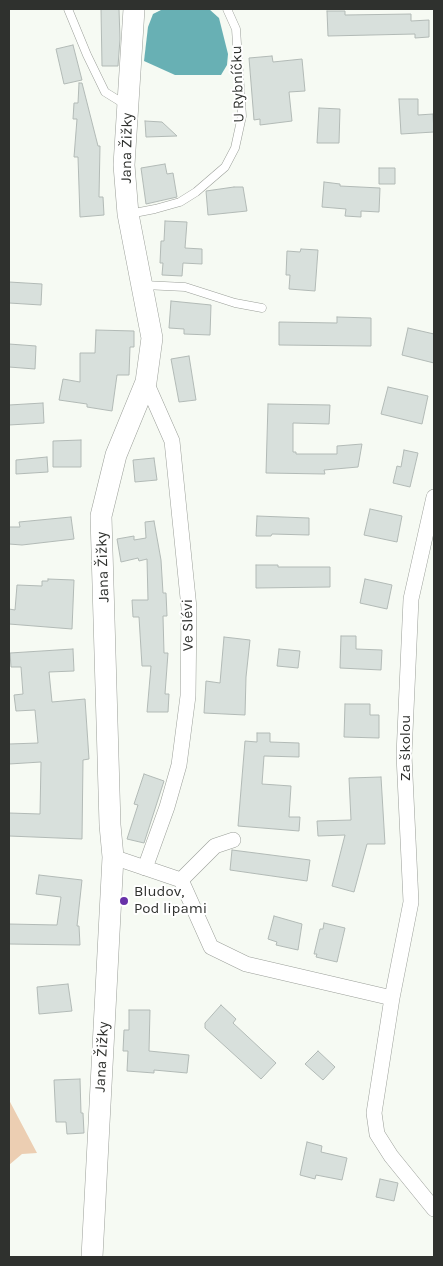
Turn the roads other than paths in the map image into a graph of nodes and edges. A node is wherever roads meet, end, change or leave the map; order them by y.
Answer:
1 (68, 9) edge
2 (134, 9) edge
3 (227, 9) edge
4 (128, 106) junction
5 (128, 214) junction
6 (141, 285) junction
7 (262, 308) dead end
8 (146, 382) junction
9 (434, 497) edge
10 (232, 840) dead end
11 (112, 857) junction
12 (146, 868) junction
13 (182, 880) junction
14 (392, 998) junction
15 (434, 1207) edge
16 (92, 1257) edge

1 - 4 lane
2 - 4 street, Jana Žižky
3 - 5 lane, U Rybníčku
4 - 5 street, Jana Žižky
5 - 6 street, Jana Žižky
6 - 7 lane
6 - 8 street, Jana Žižky
8 - 11 street, Jana Žižky
8 - 12 street, Ve Slévi
9 - 14 street, Za školou
10 - 13 street
11 - 12 street
11 - 16 street, Jana Žižky
12 - 13 street
13 - 14 street
14 - 15 street, Za školou

